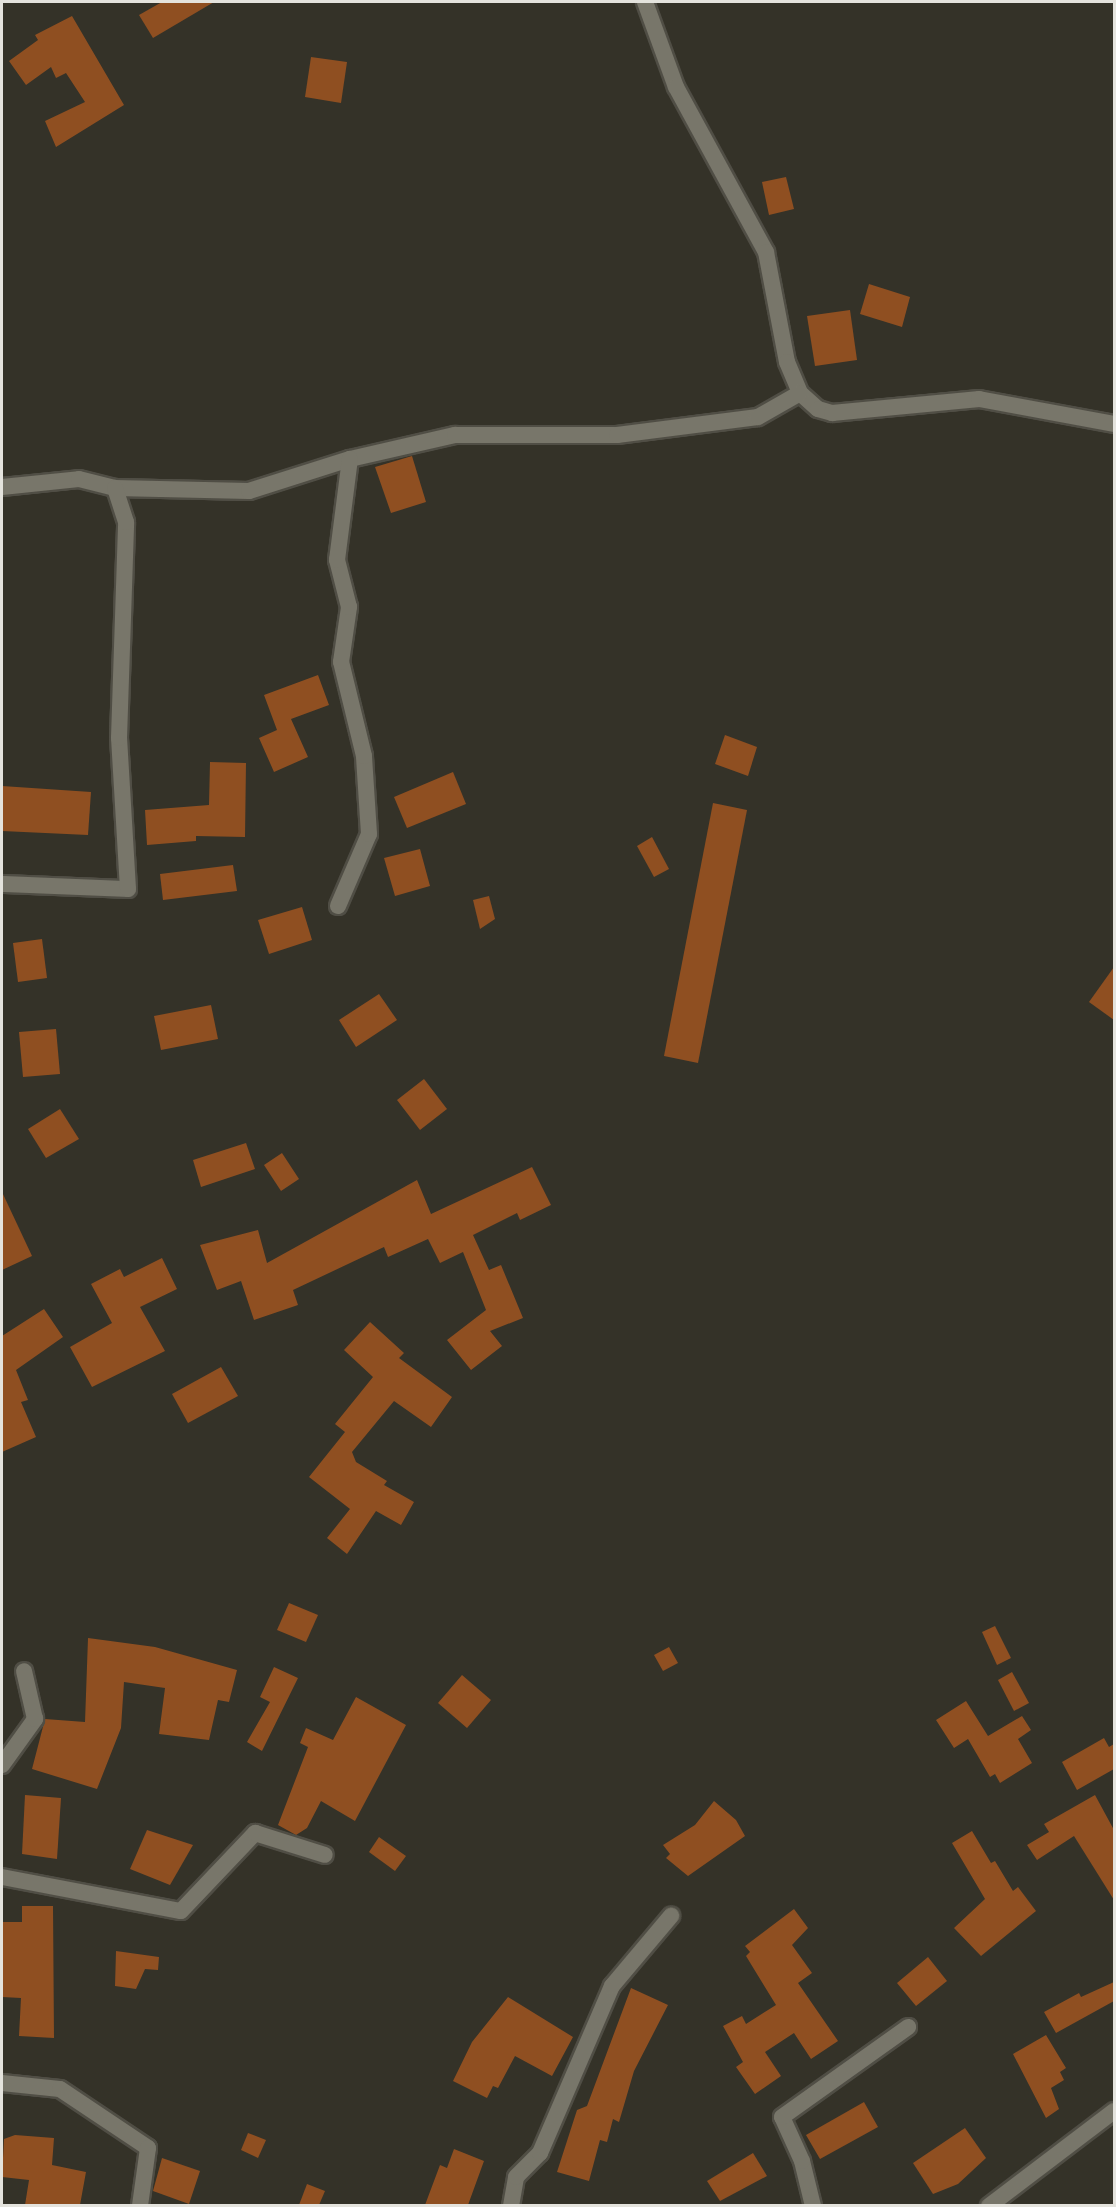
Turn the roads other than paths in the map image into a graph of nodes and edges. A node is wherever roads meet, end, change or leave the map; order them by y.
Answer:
1 (645, 2) edge
2 (800, 393) junction
3 (1114, 424) edge
4 (350, 459) junction
5 (2, 487) edge
6 (116, 489) junction
7 (2, 884) edge
8 (338, 906) dead end
9 (24, 1671) dead end
10 (2, 1765) edge
11 (325, 1855) dead end
12 (2, 1877) edge
13 (671, 1916) dead end
14 (908, 2027) dead end
15 (2, 2083) edge
16 (1114, 2111) edge
17 (993, 2204) edge
18 (140, 2205) edge
19 (511, 2205) edge
20 (813, 2205) edge

1 - 2 street
2 - 3 street
2 - 4 street
4 - 6 street
4 - 8 street
5 - 6 street
6 - 7 street
9 - 10 street
11 - 12 street
13 - 19 street
14 - 20 street
15 - 18 street
16 - 17 street

